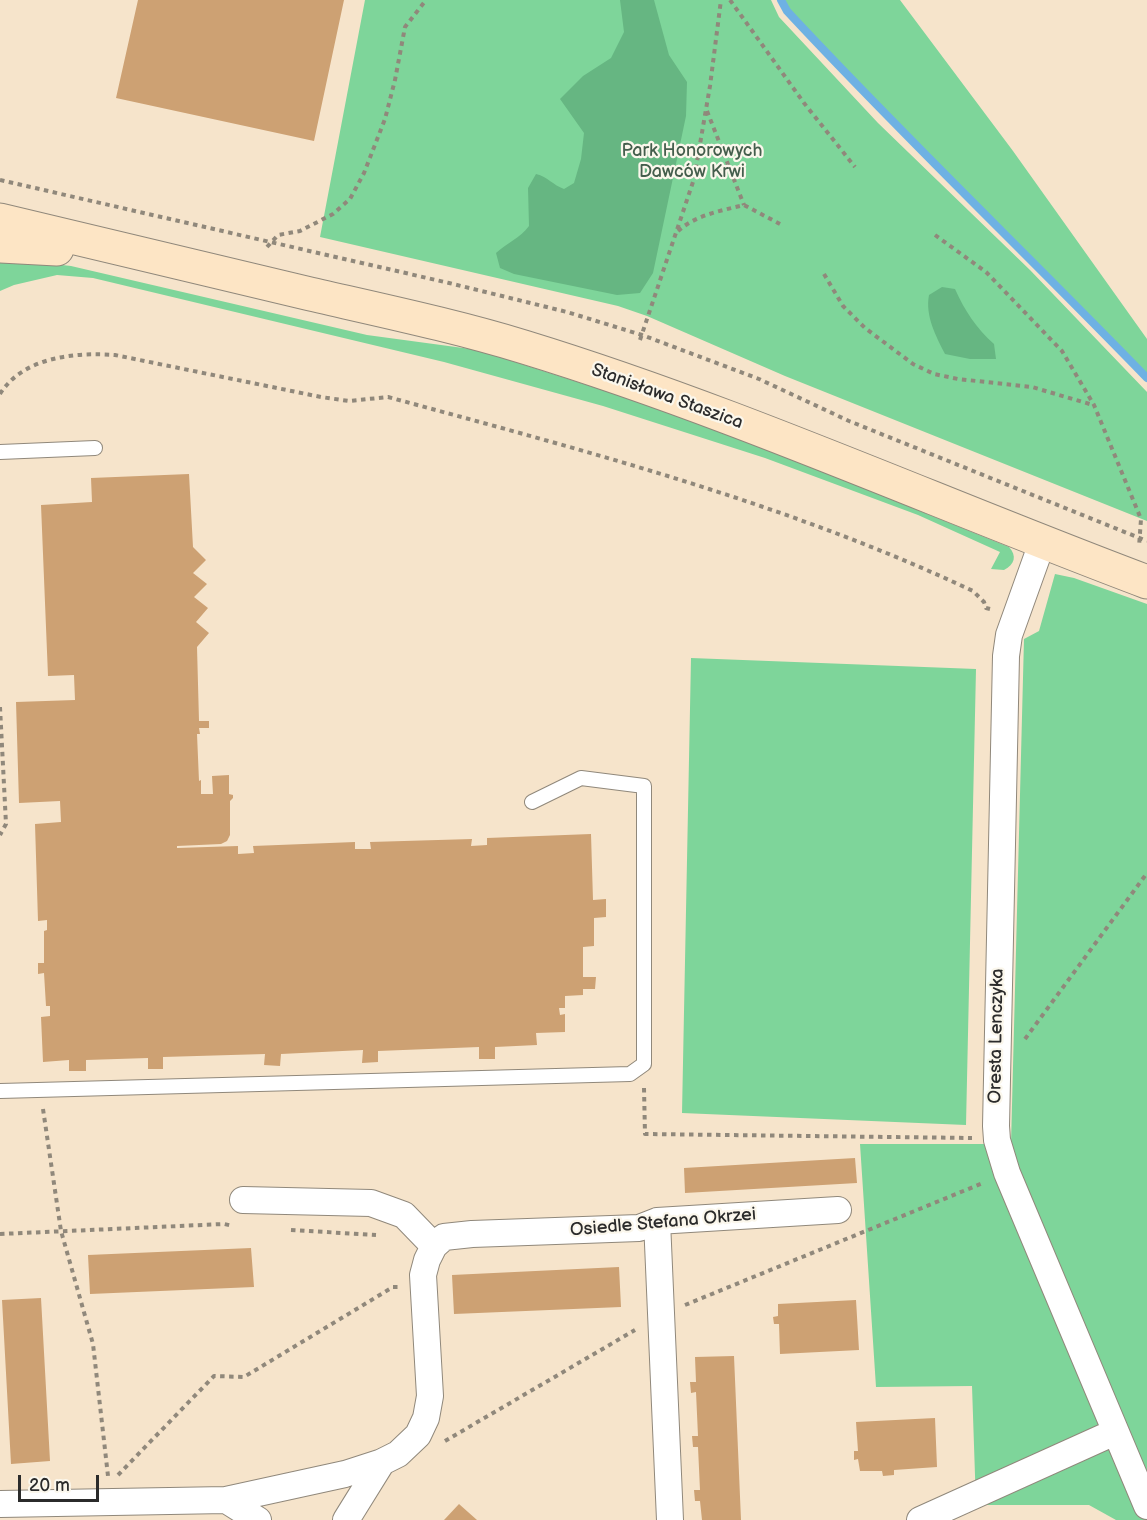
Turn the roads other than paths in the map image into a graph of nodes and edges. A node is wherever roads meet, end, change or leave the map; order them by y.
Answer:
1 (0, 219) edge
2 (0, 246) edge
3 (172, 261) junction
4 (96, 448) dead end
5 (0, 452) edge
6 (1042, 543) junction
7 (1147, 582) edge
8 (532, 802) dead end
9 (0, 1091) edge
10 (243, 1200) dead end
11 (838, 1210) dead end
12 (657, 1221) junction
13 (434, 1246) junction
14 (1115, 1432) junction
15 (382, 1462) junction
16 (226, 1500) junction
17 (0, 1504) edge
18 (1147, 1506) edge
19 (258, 1520) edge
20 (346, 1520) edge
21 (670, 1520) edge
22 (920, 1520) edge

1 - 3 street, Stanisława Staszica
2 - 3 street, Stanisława Staszica
3 - 6 street, Stanisława Staszica
4 - 5 lane
6 - 7 street, Stanisława Staszica
6 - 14 street, Oresta Lenczyka
8 - 9 lane
10 - 13 street
11 - 12 street, Osiedle Stefana Okrzei
12 - 13 street, Osiedle Stefana Okrzei
12 - 21 street
13 - 15 street
14 - 18 street, Oresta Lenczyka
14 - 22 street
15 - 16 street
15 - 20 street
16 - 17 street
16 - 19 street

